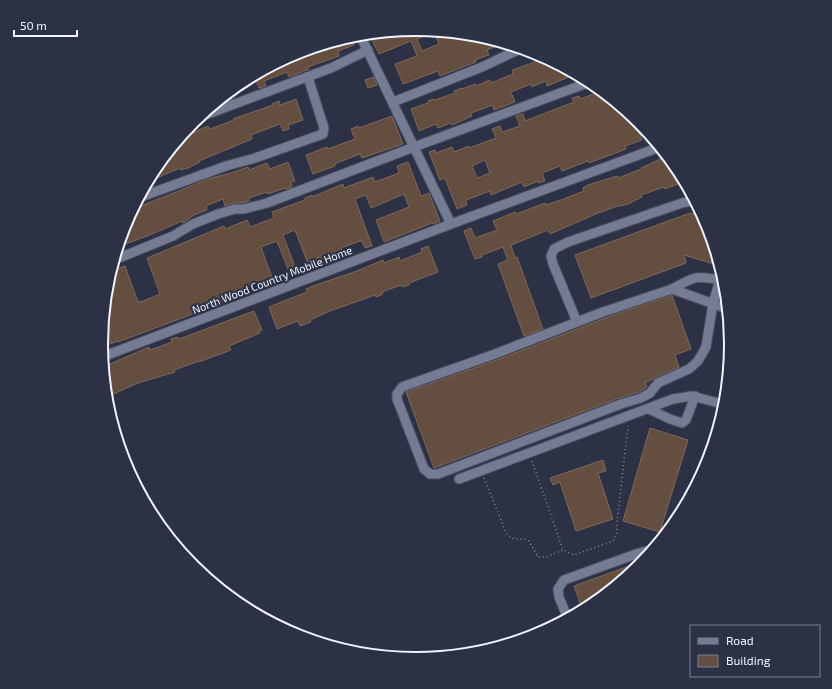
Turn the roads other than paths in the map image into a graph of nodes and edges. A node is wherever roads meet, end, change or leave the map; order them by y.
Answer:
1 (363, 41) edge
2 (368, 50) junction
3 (514, 52) edge
4 (308, 77) junction
5 (582, 85) edge
6 (393, 102) junction
7 (215, 111) edge
8 (414, 146) junction
9 (655, 149) edge
10 (146, 195) edge
11 (689, 201) edge
12 (451, 224) junction
13 (120, 257) edge
14 (717, 276) edge
15 (719, 283) edge
16 (672, 289) junction
17 (713, 303) junction
18 (722, 307) edge
19 (578, 322) junction
20 (108, 355) edge
21 (694, 396) junction
22 (719, 403) edge
23 (649, 408) junction
24 (459, 480) dead end
25 (645, 551) edge
26 (566, 614) edge

1 - 2 street
2 - 4 street
2 - 6 street
3 - 6 street
4 - 7 street
4 - 10 street
5 - 8 street
6 - 8 street
8 - 12 street
8 - 13 street
9 - 12 street, North Wood Country Mobile Home
11 - 19 street
12 - 20 street, North Wood Country Mobile Home
14 - 16 street
15 - 17 street
16 - 17 street
16 - 19 street
17 - 18 street
17 - 19 street
21 - 22 street
21 - 23 street
21 - 23 street
23 - 24 street
25 - 26 street

